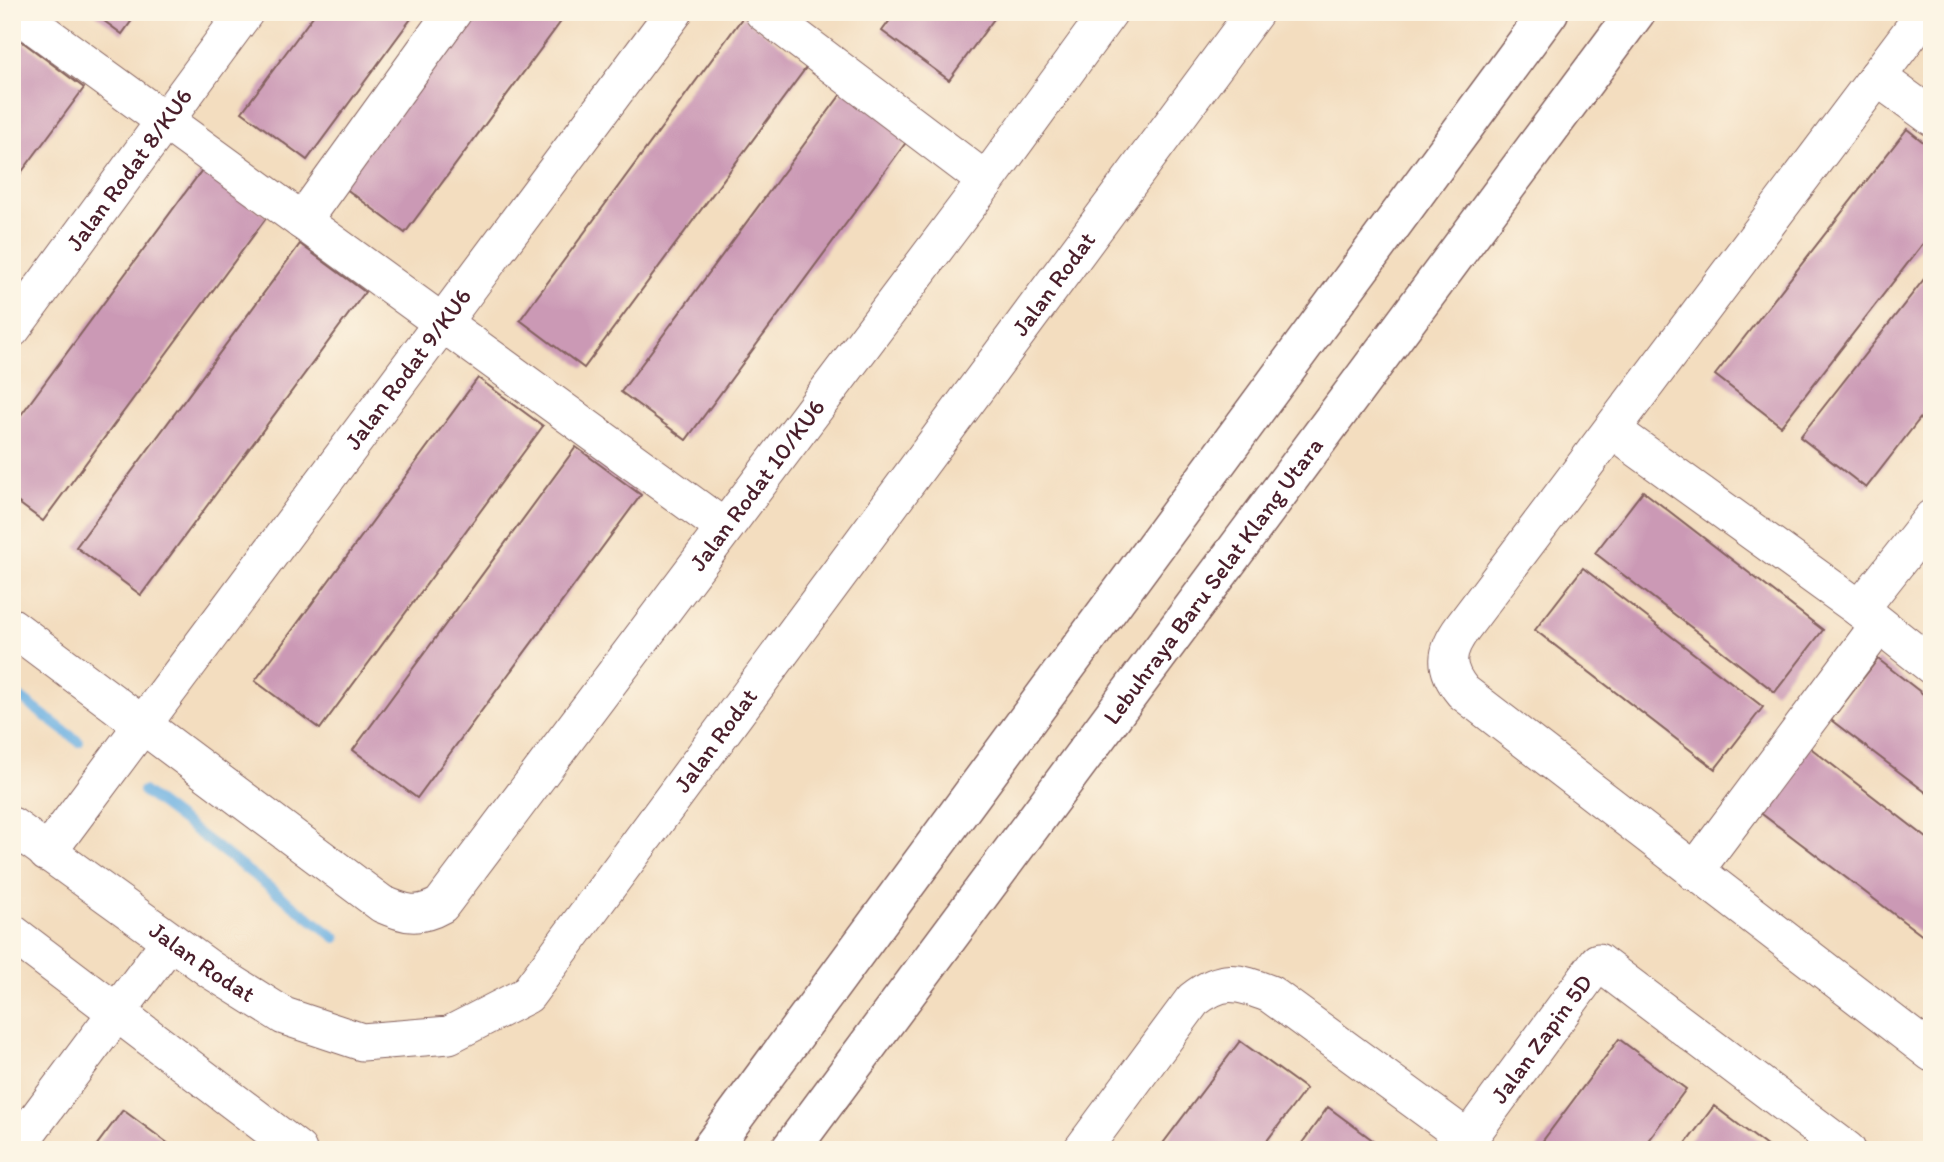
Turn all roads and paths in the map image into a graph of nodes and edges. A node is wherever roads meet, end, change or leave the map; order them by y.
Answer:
1 (15, 12) edge
2 (246, 12) edge
3 (453, 12) edge
4 (674, 12) edge
5 (763, 12) edge
6 (1109, 12) edge
7 (1255, 12) edge
8 (1549, 12) edge
9 (1636, 12) edge
10 (1926, 12) edge
11 (1877, 77) junction
12 (1932, 117) edge
13 (167, 123) junction
14 (986, 181) junction
15 (302, 221) junction
16 (444, 324) junction
17 (12, 329) edge
18 (1612, 430) junction
19 (1932, 518) edge
20 (723, 527) junction
21 (1870, 617) junction
22 (12, 627) edge
23 (1932, 666) edge
24 (143, 727) junction
25 (12, 826) edge
26 (47, 853) junction
27 (1693, 872) junction
28 (12, 933) edge
29 (170, 941) junction
30 (117, 1010) junction
31 (1932, 1053) edge
32 (1464, 1144) edge
33 (14, 1150) edge
34 (298, 1150) edge
35 (710, 1150) edge
36 (790, 1150) edge
37 (1082, 1150) edge
38 (1847, 1150) edge

1 - 13 street
2 - 13 street, Jalan Rodat 8/KU6
3 - 15 street
4 - 16 street, Jalan Rodat 9/KU6
5 - 14 street
6 - 14 street, Jalan Rodat 10/KU6
7 - 29 street, Jalan Rodat
8 - 35 highway
9 - 36 highway, Lebuhraya Baru Selat Klang Utara
10 - 11 street
11 - 12 street
11 - 18 street
13 - 15 street
13 - 17 street, Jalan Rodat 8/KU6
14 - 20 street, Jalan Rodat 10/KU6
15 - 16 street
16 - 20 street
16 - 24 street, Jalan Rodat 9/KU6
18 - 21 street
18 - 27 street
19 - 21 street
20 - 24 street, Jalan Rodat 10/KU6
21 - 23 street
21 - 27 street
22 - 24 street, Jalan Rodat 10/KU6
24 - 26 street, Jalan Rodat 9/KU6
25 - 26 street, Jalan Rodat
26 - 29 street, Jalan Rodat
27 - 31 street
28 - 30 street
29 - 30 street
30 - 33 street
30 - 34 street
32 - 37 street
32 - 38 street, Jalan Zapin 5D

